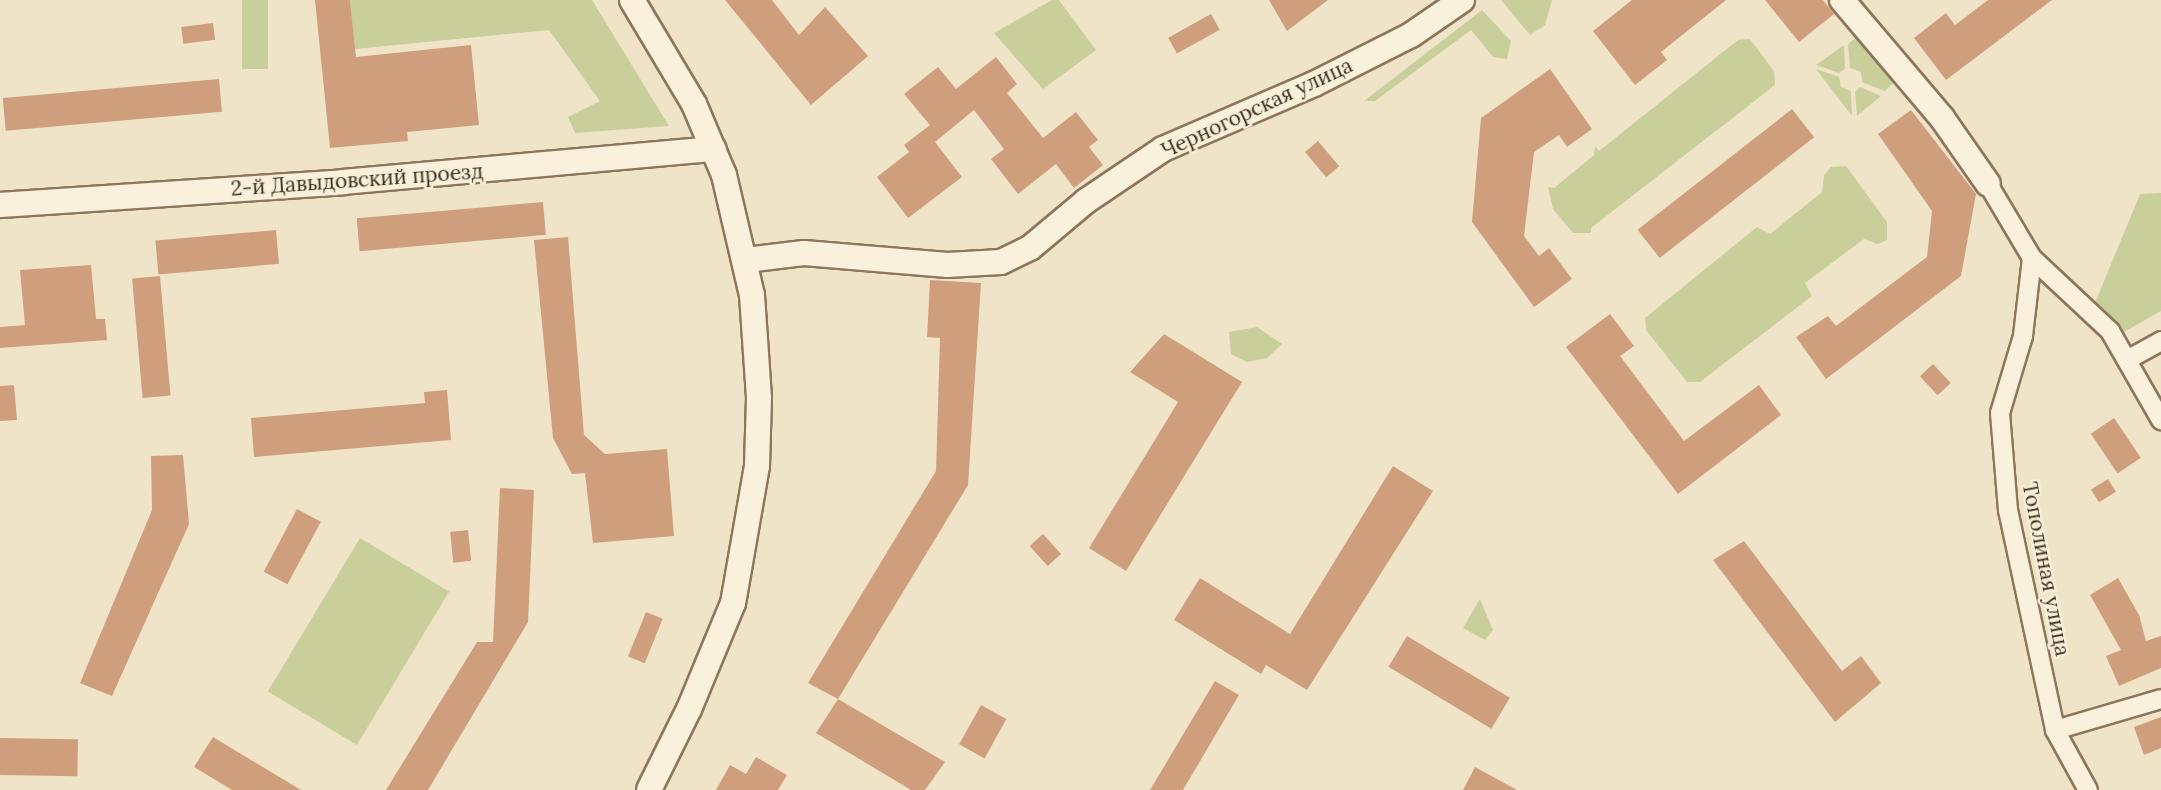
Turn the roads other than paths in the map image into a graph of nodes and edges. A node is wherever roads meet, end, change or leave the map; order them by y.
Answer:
1 (632, 0) edge
2 (1462, 0) edge
3 (1842, 0) edge
4 (714, 149) junction
5 (1988, 184) joint
6 (0, 205) edge
7 (2032, 258) junction
8 (746, 260) junction
9 (2161, 340) edge
10 (2127, 360) junction
11 (2161, 420) edge
12 (2161, 699) edge
13 (2055, 730) junction
14 (649, 790) edge
15 (2088, 790) edge

1 - 4 street
2 - 8 street, Черногорская улица
3 - 5 street
4 - 6 street, 2-й Давыдовский проезд
4 - 8 street
5 - 7 street
7 - 10 street
7 - 13 street, Тополиная улица
8 - 14 street
9 - 10 street
10 - 11 street
12 - 13 street
13 - 15 street, Тополиная улица

